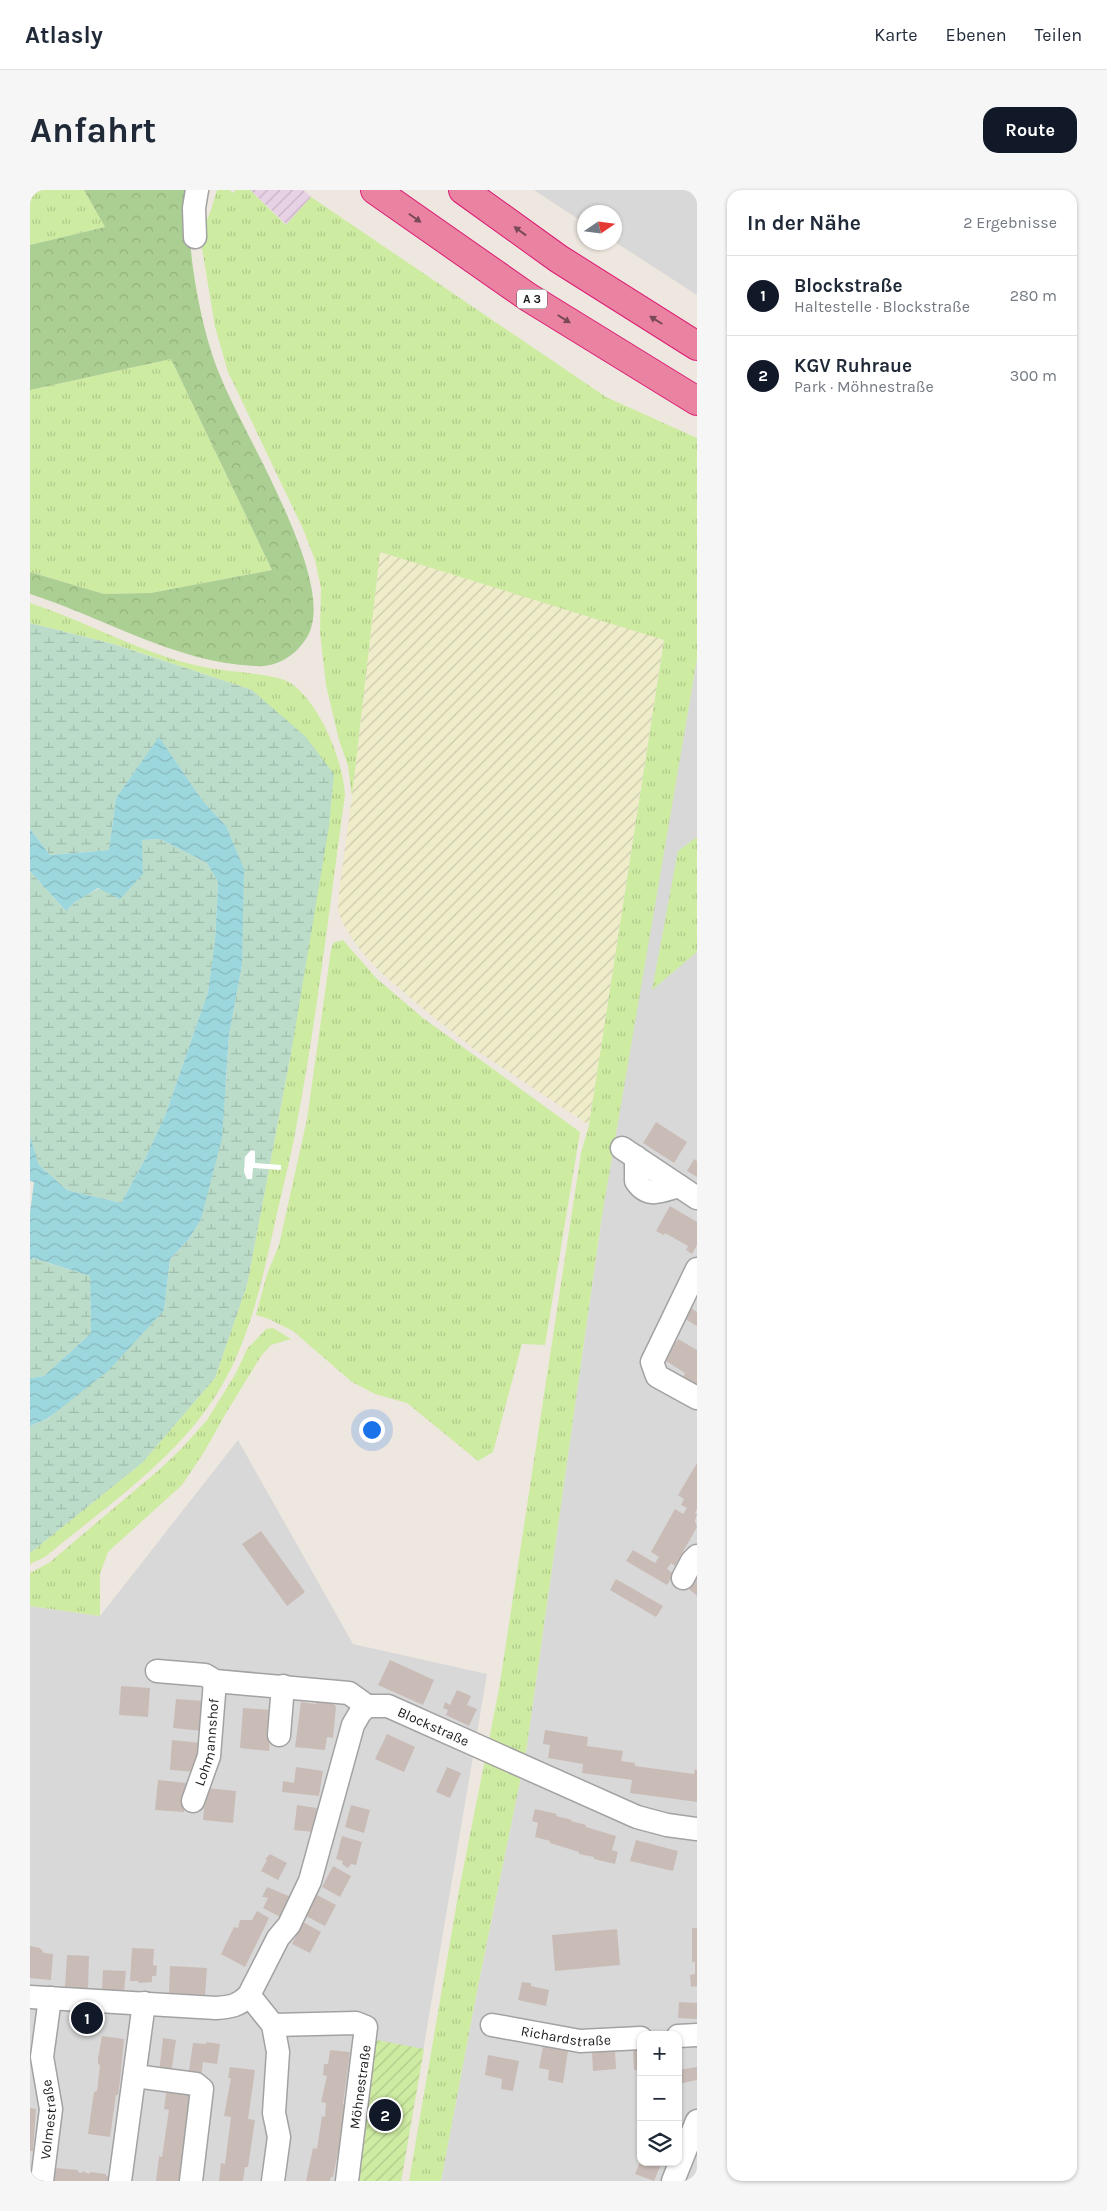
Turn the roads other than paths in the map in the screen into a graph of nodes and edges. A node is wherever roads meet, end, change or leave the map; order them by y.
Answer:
1 (197, 190) edge
2 (375, 190) edge
3 (463, 190) edge
4 (195, 237) dead end
5 (697, 346) edge
6 (696, 400) edge
7 (629, 1152) dead end
8 (688, 1192) edge
9 (697, 1269) edge
10 (697, 1398) edge
11 (697, 1556) edge
12 (682, 1578) dead end
13 (157, 1671) dead end
14 (215, 1680) junction
15 (283, 1686) junction
16 (367, 1706) junction
17 (279, 1735) dead end
18 (193, 1801) dead end
19 (697, 1829) edge
20 (248, 1995) junction
21 (40, 1997) edge
22 (144, 2003) junction
23 (273, 2025) junction
24 (492, 2025) dead end
25 (697, 2034) edge
26 (682, 2036) edge
27 (637, 2038) edge
28 (134, 2076) junction
29 (697, 2121) edge
30 (42, 2181) edge
31 (120, 2181) edge
32 (191, 2181) edge
33 (273, 2181) edge
34 (347, 2181) edge
35 (673, 2181) edge

1 - 4 street
2 -> 6 highway, A 3
5 -> 3 highway
7 - 8 street
9 - 10 street
11 - 12 street
13 - 14 street, Lohmannshof
14 - 15 street, Lohmannshof
14 - 18 street, Lohmannshof
15 - 16 street, Lohmannshof
15 - 17 street
16 - 19 street, Blockstraße
16 - 20 street
20 - 22 street
20 - 23 street
21 - 22 street
21 - 30 street, Volmestraße
22 - 28 street
23 - 33 street
23 - 34 street, Möhnestraße
24 - 27 street, Richardstraße
25 - 26 street
28 - 31 street
28 - 32 street
29 - 35 street

